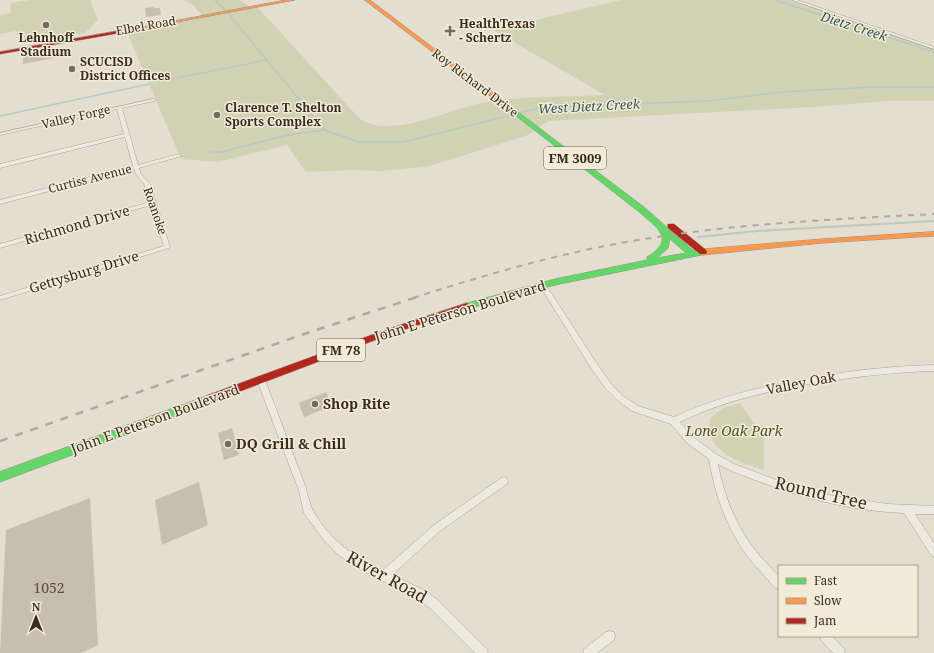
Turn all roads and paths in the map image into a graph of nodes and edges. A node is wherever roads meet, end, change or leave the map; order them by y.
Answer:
1 (292, 0) edge
2 (367, 0) edge
3 (794, 0) edge
4 (934, 48) edge
5 (0, 52) edge
6 (153, 100) dead end
7 (119, 107) junction
8 (0, 134) edge
9 (127, 135) junction
10 (179, 156) dead end
11 (0, 166) edge
12 (136, 167) junction
13 (0, 202) edge
14 (153, 203) junction
15 (641, 209) junction
16 (661, 228) junction
17 (934, 234) edge
18 (0, 246) edge
19 (167, 247) joint
20 (703, 252) junction
21 (692, 254) junction
22 (646, 262) junction
23 (542, 284) junction
24 (0, 298) edge
25 (934, 368) edge
26 (261, 380) junction
27 (674, 421) junction
28 (713, 457) junction
29 (0, 477) edge
30 (504, 481) dead end
31 (907, 509) junction
32 (934, 510) edge
33 (934, 552) edge
34 (384, 576) junction
35 (778, 583) edge
36 (610, 636) dead end
37 (826, 637) edge
38 (483, 653) edge
39 (588, 653) edge
40 (840, 653) edge

1 - 5 main road, Elbel Road
2 - 15 main road, Roy Richard Drive / FM 3009
3 - 4 street
6 - 7 street, Valley Forge
7 - 8 street, Valley Forge
7 - 9 street, Roanoke
9 - 11 street
9 - 12 street, Roanoke
10 - 12 street, Curtiss Avenue
12 - 13 street, Curtiss Avenue
12 - 14 street, Roanoke
14 - 18 street, Richmond Drive
14 - 19 street, Roanoke
15 - 16 main road, Roy Richard Drive / FM 3009
15 - 20 main road, Roy Richard Drive / FM 3009
16 - 21 main road, Roy Richard Drive / FM 3009
16 - 22 main road
17 - 20 main road, FM 78
19 - 24 street, Gettysburg Drive
20 - 21 main road, John E Peterson Boulevard / FM 78
21 - 22 main road, John E Peterson Boulevard / FM 78
22 - 23 main road, John E Peterson Boulevard / FM 78
23 - 26 main road, John E Peterson Boulevard / FM 78
23 - 27 street
25 - 27 street, Valley Oak
26 - 29 main road, John E Peterson Boulevard / FM 78
26 - 34 street, River Road
27 - 28 street, Round Tree
28 - 31 street, Round Tree
28 - 35 street
30 - 34 street
31 - 32 street, Round Tree
31 - 33 street
34 - 38 street, River Road
36 - 39 street
37 - 40 street

